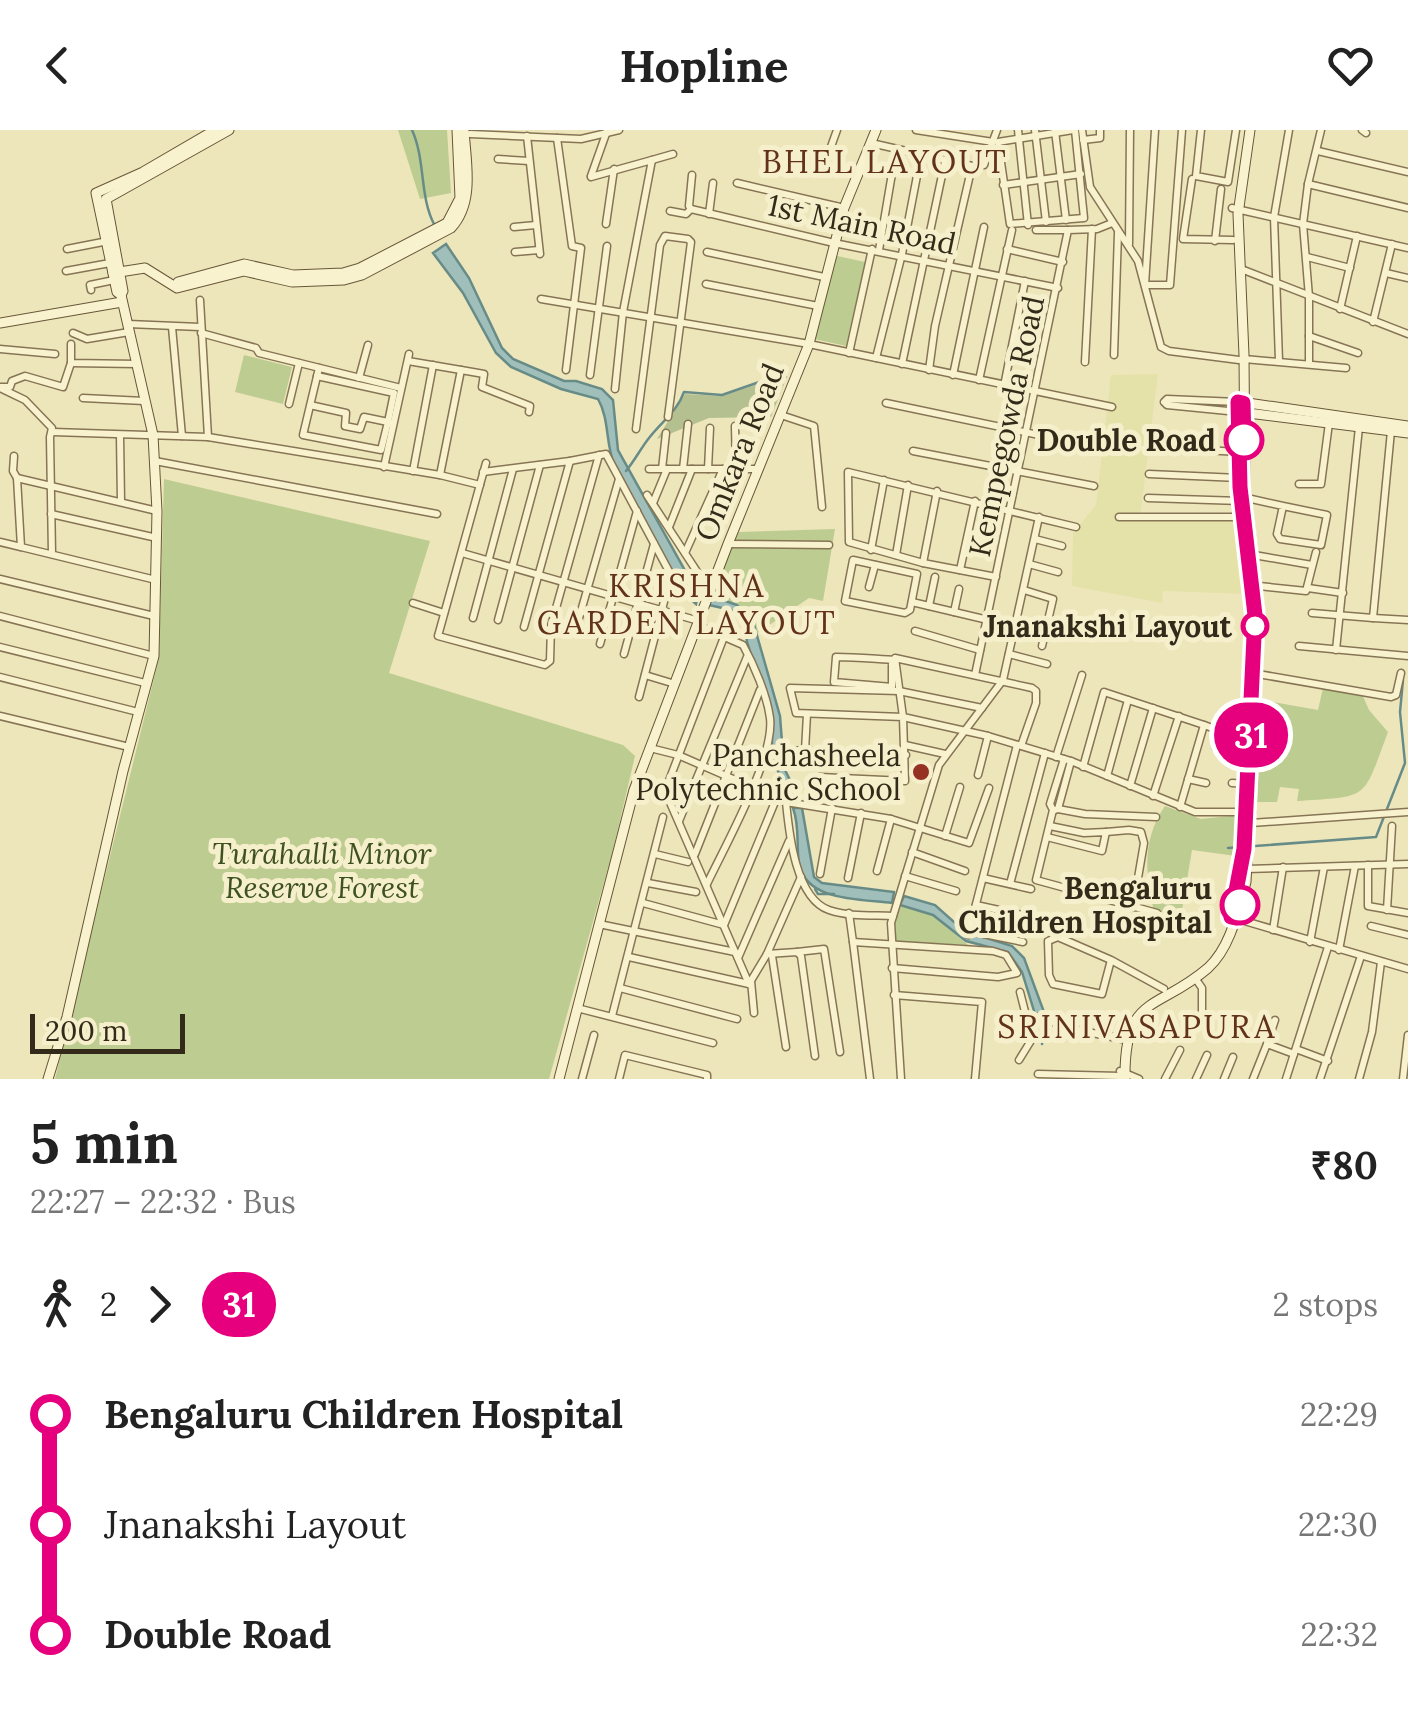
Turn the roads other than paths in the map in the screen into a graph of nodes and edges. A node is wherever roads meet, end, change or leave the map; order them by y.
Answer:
1 (214, 130) edge
2 (619, 130) edge
3 (837, 130) edge
4 (876, 130) edge
5 (916, 130) edge
6 (997, 130) edge
7 (1076, 130) edge
8 (1100, 130) edge
9 (1130, 130) edge
10 (1155, 130) edge
11 (1182, 130) edge
12 (1202, 130) edge
13 (1236, 130) edge
14 (1247, 130) edge
15 (1289, 130) edge
16 (1322, 130) edge
17 (226, 131) edge
18 (464, 131) edge
19 (1055, 131) edge
20 (509, 132) edge
21 (606, 132) edge
22 (1035, 132) edge
23 (1019, 134) edge
24 (527, 136) junction
25 (558, 138) junction
26 (1083, 140) junction
27 (993, 142) junction
28 (871, 144) junction
29 (896, 150) junction
30 (1318, 152) junction
31 (673, 154) dead end
32 (828, 155) dead end
33 (921, 155) junction
34 (498, 159) dead end
35 (652, 160) junction
36 (946, 161) junction
37 (529, 162) junction
38 (972, 166) junction
39 (614, 169) junction
40 (1408, 172) edge
41 (1083, 174) junction
42 (692, 175) dead end
43 (1060, 177) junction
44 (1041, 180) junction
45 (1192, 180) dead end
46 (1022, 182) junction
47 (714, 183) dead end
48 (738, 183) dead end
49 (1308, 184) junction
50 (1002, 185) junction
51 (1221, 189) dead end
52 (844, 208) junction
53 (1235, 208) junction
54 (1408, 208) edge
55 (692, 210) junction
56 (670, 211) dead end
57 (709, 214) junction
58 (1274, 216) junction
59 (1066, 220) junction
60 (1046, 222) junction
61 (606, 224) dead end
62 (1112, 224) junction
63 (1303, 224) junction
64 (536, 225) junction
65 (514, 227) dead end
66 (984, 227) dead end
67 (1032, 227) junction
68 (1092, 229) junction
69 (1012, 230) dead end
70 (1068, 230) junction
71 (1118, 232) junction
72 (1358, 236) junction
73 (1233, 240) junction
74 (110, 241) junction
75 (1215, 242) junction
76 (834, 243) junction
77 (1392, 244) junction
78 (1128, 245) junction
79 (607, 246) dead end
80 (1408, 248) edge
81 (67, 249) dead end
82 (876, 249) junction
83 (1007, 250) junction
84 (515, 252) dead end
85 (707, 252) dead end
86 (902, 254) junction
87 (1307, 257) junction
88 (924, 260) junction
89 (1064, 262) junction
90 (950, 265) junction
91 (1240, 268) junction
92 (1350, 268) junction
93 (974, 270) junction
94 (66, 271) dead end
95 (114, 272) junction
96 (1386, 273) junction
97 (1000, 276) junction
98 (824, 278) junction
99 (1408, 278) edge
100 (1025, 281) junction
101 (1276, 283) junction
102 (706, 284) dead end
103 (1146, 285) junction
104 (1058, 288) junction
105 (90, 290) dead end
106 (1309, 297) junction
107 (122, 299) junction
108 (541, 299) dead end
109 (200, 300) dead end
110 (575, 304) junction
111 (818, 306) junction
112 (598, 308) junction
113 (1340, 309) junction
114 (623, 312) junction
115 (652, 317) junction
116 (682, 322) junction
117 (1373, 322) junction
118 (0, 323) edge
119 (172, 327) junction
120 (128, 328) junction
121 (201, 330) junction
122 (73, 333) dead end
123 (1408, 334) edge
124 (1309, 336) junction
125 (70, 344) dead end
126 (809, 344) junction
127 (368, 345) dead end
128 (0, 350) edge
129 (849, 352) junction
130 (1358, 353) dead end
131 (55, 354) dead end
132 (1114, 356) dead end
133 (876, 358) junction
134 (1242, 360) junction
135 (1279, 361) junction
136 (1086, 362) dead end
137 (71, 363) junction
138 (300, 363) junction
139 (137, 364) junction
140 (902, 364) junction
141 (1308, 364) junction
142 (433, 366) junction
143 (1346, 368) dead end
144 (461, 370) junction
145 (566, 370) dead end
146 (928, 370) junction
147 (318, 372) junction
148 (953, 375) junction
149 (590, 376) dead end
150 (359, 378) junction
151 (979, 380) junction
152 (1004, 386) junction
153 (0, 387) edge
154 (402, 388) junction
155 (614, 389) dead end
156 (1035, 392) junction
157 (83, 398) dead end
158 (144, 401) junction
159 (886, 403) dead end
160 (289, 404) dead end
161 (310, 405) junction
162 (1240, 407) junction
163 (1112, 408) dead end
164 (530, 412) dead end
165 (781, 415) junction
166 (668, 417) dead end
167 (1329, 422) junction
168 (391, 423) junction
169 (688, 424) dead end
170 (735, 426) dead end
171 (1359, 426) junction
172 (710, 428) dead end
173 (636, 429) dead end
174 (1390, 430) junction
175 (1408, 430) edge
176 (53, 432) junction
177 (666, 433) dead end
178 (1026, 434) junction
179 (153, 435) junction
180 (120, 436) junction
181 (182, 436) junction
182 (208, 437) junction
183 (1152, 446) dead end
184 (1096, 447) dead end
185 (914, 450) dead end
186 (1238, 452) junction
187 (14, 456) dead end
188 (598, 456) junction
189 (154, 460) junction
190 (570, 461) junction
191 (486, 463) dead end
192 (540, 465) junction
193 (384, 467) junction
194 (512, 469) junction
195 (649, 469) dead end
196 (664, 469) junction
197 (688, 469) junction
198 (708, 469) junction
199 (723, 469) junction
200 (736, 469) junction
201 (759, 469) junction
202 (1020, 470) junction
203 (413, 471) junction
204 (484, 472) junction
205 (1149, 474) dead end
206 (440, 475) junction
207 (619, 477) junction
208 (17, 478) junction
209 (1239, 478) junction
210 (884, 480) junction
211 (1299, 484) dead end
212 (480, 485) junction
213 (908, 485) junction
214 (51, 486) junction
215 (1094, 486) dead end
216 (936, 491) junction
217 (1148, 498) dead end
218 (1244, 499) junction
219 (974, 501) junction
220 (121, 502) junction
221 (1283, 506) junction
222 (822, 507) dead end
223 (1010, 509) junction
224 (157, 510) junction
225 (638, 510) junction
226 (51, 514) junction
227 (436, 514) dead end
228 (1244, 516) junction
229 (1038, 517) junction
230 (1119, 517) dead end
231 (1076, 527) dead end
232 (668, 528) junction
233 (157, 538) junction
234 (1035, 539) junction
235 (0, 542) edge
236 (654, 543) junction
237 (728, 544) junction
238 (829, 545) dead end
239 (1062, 546) dead end
240 (21, 547) junction
241 (871, 550) junction
242 (1316, 552) dead end
243 (462, 553) junction
244 (685, 553) junction
245 (52, 554) junction
246 (896, 555) junction
247 (1254, 555) junction
248 (488, 560) junction
249 (923, 563) junction
250 (1029, 564) junction
251 (875, 565) junction
252 (1312, 566) junction
253 (513, 568) junction
254 (960, 570) junction
255 (1058, 572) dead end
256 (539, 575) junction
257 (935, 578) dead end
258 (996, 578) junction
259 (0, 579) edge
260 (156, 580) junction
261 (562, 582) junction
262 (1259, 586) junction
263 (869, 588) dead end
264 (1308, 588) junction
265 (958, 589) dead end
266 (589, 590) junction
267 (1023, 590) junction
268 (709, 593) junction
269 (1343, 593) junction
270 (614, 597) junction
271 (912, 602) junction
272 (413, 603) dead end
273 (640, 604) junction
274 (929, 606) junction
275 (664, 611) junction
276 (954, 612) junction
277 (444, 613) junction
278 (1312, 613) dead end
279 (1341, 614) junction
280 (0, 616) edge
281 (156, 616) junction
282 (473, 618) dead end
283 (1372, 618) junction
284 (498, 620) dead end
285 (988, 620) junction
286 (1408, 620) edge
287 (698, 623) junction
288 (577, 624) dead end
289 (524, 627) dead end
290 (916, 631) dead end
291 (724, 637) junction
292 (600, 644) dead end
293 (1042, 646) dead end
294 (1299, 646) dead end
295 (0, 647) edge
296 (980, 650) junction
297 (1336, 650) junction
298 (624, 654) dead end
299 (748, 654) junction
300 (1009, 654) junction
301 (154, 656) junction
302 (1408, 656) edge
303 (894, 660) junction
304 (1047, 664) dead end
305 (1402, 672) dead end
306 (1082, 674) dead end
307 (1258, 674) junction
308 (646, 675) junction
309 (975, 675) junction
310 (0, 677) edge
311 (1003, 680) junction
312 (145, 684) junction
313 (674, 684) junction
314 (760, 690) junction
315 (899, 691) junction
316 (639, 697) dead end
317 (1128, 700) junction
318 (982, 708) junction
319 (1154, 708) junction
320 (138, 712) junction
321 (807, 714) junction
322 (0, 716) edge
323 (1179, 716) junction
324 (903, 717) junction
325 (1204, 725) junction
326 (1215, 728) dead end
327 (964, 731) junction
328 (988, 736) junction
329 (906, 745) junction
330 (1019, 745) junction
331 (129, 747) junction
332 (650, 748) junction
333 (1216, 748) dead end
334 (1250, 749) junction
335 (786, 750) dead end
336 (805, 750) junction
337 (944, 754) junction
338 (1046, 754) junction
339 (678, 755) junction
340 (906, 755) junction
341 (1064, 759) junction
342 (702, 765) junction
343 (1083, 767) junction
344 (726, 776) junction
345 (978, 776) dead end
346 (1107, 776) junction
347 (820, 777) dead end
348 (1188, 779) junction
349 (1206, 783) dead end
350 (1232, 783) dead end
351 (1248, 784) junction
352 (752, 786) junction
353 (1130, 786) junction
354 (960, 787) dead end
355 (989, 788) dead end
356 (1153, 796) junction
357 (778, 797) junction
358 (788, 802) junction
359 (1180, 807) junction
360 (832, 808) junction
361 (1056, 810) junction
362 (1408, 812) edge
363 (861, 813) junction
364 (1250, 815) junction
365 (1156, 817) dead end
366 (664, 818) dead end
367 (892, 819) junction
368 (679, 822) junction
369 (1050, 826) junction
370 (1392, 826) dead end
371 (918, 827) junction
372 (1106, 832) junction
373 (945, 836) junction
374 (1047, 837) junction
375 (790, 840) junction
376 (912, 852) junction
377 (654, 854) junction
378 (694, 856) junction
379 (688, 862) dead end
380 (1388, 864) junction
381 (1408, 864) edge
382 (1368, 865) junction
383 (1354, 866) junction
384 (1283, 867) junction
385 (1324, 867) junction
386 (1247, 869) junction
387 (877, 870) dead end
388 (964, 871) dead end
389 (820, 874) dead end
390 (801, 876) junction
391 (905, 876) junction
392 (848, 878) dead end
393 (982, 878) junction
394 (648, 883) junction
395 (707, 884) junction
396 (1010, 884) junction
397 (1031, 889) dead end
398 (956, 891) dead end
399 (696, 892) dead end
400 (642, 903) junction
401 (976, 904) junction
402 (1133, 907) junction
403 (1387, 910) junction
404 (1408, 912) edge
405 (849, 913) junction
406 (1157, 913) dead end
407 (893, 916) junction
408 (1027, 916) dead end
409 (1234, 918) junction
410 (599, 924) junction
411 (724, 925) junction
412 (1371, 926) dead end
413 (1273, 930) junction
414 (636, 931) junction
415 (1408, 935) edge
416 (854, 942) junction
417 (1023, 942) dead end
418 (1310, 942) junction
419 (891, 944) junction
420 (1328, 947) junction
421 (1339, 950) junction
422 (797, 952) junction
423 (770, 955) junction
424 (737, 956) junction
425 (1361, 956) junction
426 (628, 957) junction
427 (1111, 960) junction
428 (1381, 962) junction
429 (892, 968) junction
430 (1408, 969) edge
431 (1194, 977) junction
432 (750, 983) junction
433 (620, 988) junction
434 (1164, 989) junction
435 (1020, 992) dead end
436 (894, 995) junction
437 (577, 1008) junction
438 (754, 1013) dead end
439 (612, 1016) junction
440 (1136, 1016) junction
441 (1202, 1018) dead end
442 (737, 1019) dead end
443 (1276, 1020) dead end
444 (1028, 1022) junction
445 (1150, 1024) dead end
446 (594, 1035) dead end
447 (1408, 1035) edge
448 (1122, 1039) junction
449 (712, 1043) dead end
450 (1267, 1044) junction
451 (786, 1046) dead end
452 (1180, 1050) dead end
453 (1295, 1051) junction
454 (840, 1052) dead end
455 (1207, 1055) dead end
456 (815, 1056) dead end
457 (1234, 1057) dead end
458 (1020, 1060) dead end
459 (1328, 1061) junction
460 (1038, 1074) dead end
461 (1122, 1075) edge
462 (48, 1079) edge
463 (558, 1079) edge
464 (582, 1079) edge
465 (618, 1079) edge
466 (706, 1079) edge
467 (870, 1079) edge
468 (901, 1079) edge
469 (976, 1079) edge
470 (1139, 1079) edge
471 (1165, 1079) edge
472 (1196, 1079) edge
473 (1224, 1079) edge
474 (1253, 1079) edge
475 (1286, 1079) edge
476 (1320, 1079) edge
477 (1359, 1079) edge
478 (1403, 1079) edge

1 - 74 street
2 - 21 street
3 - 32 street
4 - 28 street, Omkara Road
5 - 27 street
6 - 27 street
7 - 19 street
7 - 26 street
7 - 41 street
8 - 26 street
9 - 78 street
10 - 103 street
11 - 103 street
12 - 13 street
14 - 53 street
15 - 58 street
16 - 30 street
17 - 74 street
18 - 20 street
18 - 95 street
19 - 22 street
19 - 43 street
20 - 24 street
21 - 25 street
21 - 39 street
22 - 23 street
22 - 44 street
23 - 46 street
23 - 50 street
24 - 25 street
24 - 37 street
25 - 110 street
26 - 41 street
27 - 38 street
28 - 29 street
28 - 52 street, Omkara Road
29 - 33 street
29 - 82 street
30 - 40 street
30 - 49 street
31 - 35 street
33 - 36 street
33 - 86 street
34 - 37 street
35 - 39 street
35 - 114 street
36 - 38 street
36 - 88 street
37 - 64 street
38 - 90 street
39 - 61 street
41 - 43 street
41 - 59 street
41 - 62 street
42 - 55 street
43 - 44 street
43 - 59 street
44 - 46 street
44 - 60 street
45 - 75 street
46 - 50 street
46 - 67 street
47 - 57 street
48 - 52 street
49 - 54 street
49 - 63 street
50 - 67 street
51 - 75 street
52 - 76 street, Omkara Road
53 - 58 street
53 - 73 street
53 - 91 street
55 - 56 street, 1st Main Road
55 - 57 street, 1st Main Road
57 - 76 street, 1st Main Road
58 - 63 street
58 - 101 street
59 - 60 street
60 - 67 street
62 - 68 street
62 - 71 street
63 - 72 street
63 - 87 street
64 - 65 street
64 - 84 street
66 - 93 street
67 - 70 street
68 - 70 street
68 - 136 street
69 - 83 street
70 - 89 street, Kempegowda Road
71 - 78 street
71 - 132 street
72 - 77 street
72 - 92 street
73 - 75 street
73 - 134 street
74 - 81 street
74 - 95 street
76 - 82 street, 1st Main Road
76 - 98 street, Omkara Road
77 - 80 street
77 - 96 street
78 - 103 street
79 - 112 street
82 - 86 street, 1st Main Road
82 - 129 street
83 - 89 street
83 - 97 street
85 - 98 street
86 - 88 street, 1st Main Road
86 - 133 street
87 - 92 street
87 - 106 street
88 - 90 street, 1st Main Road
88 - 140 street
89 - 104 street, Kempegowda Road
90 - 93 street, 1st Main Road
90 - 146 street
91 - 101 street
91 - 134 street
92 - 113 street
93 - 97 street, 1st Main Road
93 - 148 street
94 - 95 street
95 - 105 street
95 - 107 street
96 - 99 street
96 - 117 street
97 - 100 street, 1st Main Road
97 - 151 street
98 - 111 street, Omkara Road
100 - 104 street, 1st Main Road
100 - 152 street
101 - 106 street
101 - 135 street
102 - 111 street
103 - 134 street
104 - 156 street, Kempegowda Road
106 - 113 street
106 - 124 street
107 - 118 street
107 - 120 street
108 - 110 street
109 - 121 street
110 - 112 street
110 - 145 street
111 - 126 street, Omkara Road
112 - 114 street
112 - 149 street
113 - 117 street
114 - 115 street
114 - 155 street
115 - 116 street
115 - 116 street
115 - 173 street
116 - 126 street
116 - 166 street
117 - 123 street
119 - 120 street
119 - 121 street
119 - 181 street
120 - 122 street
120 - 139 street
121 - 138 street
121 - 182 street
124 - 130 street
124 - 141 street
125 - 137 street
126 - 129 street
126 - 165 street, Omkara Road
127 - 150 street
128 - 131 street
129 - 133 street
133 - 140 street
134 - 135 street
134 - 162 street
135 - 141 street
137 - 139 street
137 - 153 street
138 - 147 street
138 - 160 street
139 - 158 street
140 - 146 street
141 - 143 street
142 - 144 street
142 - 154 street
142 - 203 street
144 - 164 street
144 - 206 street
146 - 148 street
147 - 150 street
147 - 161 street
147 - 168 street
148 - 151 street
150 - 154 street
151 - 152 street
152 - 156 street
153 - 176 street
154 - 168 street
156 - 163 street
156 - 178 street, Kempegowda Road
157 - 158 street
158 - 179 street
159 - 178 street
161 - 168 street
161 - 168 street
162 - 162 street
162 - 167 street
162 - 175 street
162 - 186 street
162 - 218 street
165 - 201 street, Omkara Road
165 - 222 street
167 - 171 street
167 - 211 street
168 - 193 street
169 - 197 street
170 - 200 street
171 - 174 street
171 - 269 street
172 - 198 street
174 - 175 street
174 - 283 street
176 - 180 street
176 - 214 street
177 - 196 street
178 - 184 street
178 - 202 street, Kempegowda Road
179 - 180 street
179 - 181 street
179 - 189 street
180 - 220 street
181 - 182 street
182 - 193 street
183 - 186 street
185 - 202 street
186 - 209 street
187 - 208 street
188 - 190 street
188 - 207 street
188 - 261 street
189 - 224 street
189 - 227 street
190 - 192 street
190 - 256 street
191 - 204 street
192 - 194 street
192 - 253 street
193 - 203 street
194 - 204 street
194 - 248 street
195 - 196 street
196 - 197 street
196 - 232 street
197 - 198 street
197 - 232 street
198 - 199 street
199 - 200 street
199 - 244 street
200 - 201 street
201 - 237 street, Omkara Road
202 - 215 street
202 - 223 street, Kempegowda Road
203 - 206 street
204 - 212 street
205 - 209 street
206 - 212 street
207 - 225 street
207 - 266 street
208 - 214 street
208 - 240 street
209 - 218 street
210 - 213 street
210 - 241 street
210 - 241 street
212 - 243 street
213 - 216 street
213 - 246 street
214 - 220 street
214 - 226 street
216 - 219 street
216 - 249 street
217 - 218 street
218 - 221 street
218 - 228 street
218 - 247 street
219 - 223 street
219 - 254 street
220 - 224 street
221 - 221 street
223 - 229 street
223 - 258 street, Kempegowda Road
224 - 233 street
225 - 236 street
225 - 270 street
226 - 233 street
226 - 245 street
228 - 230 street
228 - 334 street
229 - 231 street
229 - 234 street
232 - 244 street
233 - 260 street
234 - 239 street
234 - 250 street
235 - 240 street
236 - 273 street
236 - 275 street
237 - 238 street
237 - 268 street, Omkara Road
240 - 245 street
241 - 246 street
242 - 252 street
243 - 248 street
243 - 277 street
244 - 268 street
245 - 260 street
246 - 249 street
247 - 252 street
247 - 262 street
248 - 253 street
248 - 282 street
249 - 254 street
250 - 255 street
250 - 267 street
251 - 263 street
251 - 271 street
251 - 271 street
252 - 264 street
253 - 256 street
253 - 284 street
254 - 258 street
256 - 261 street
256 - 289 street
257 - 274 street
258 - 285 street, Kempegowda Road
259 - 281 street
260 - 281 street
261 - 266 street
261 - 277 street
262 - 264 street
262 - 307 street
264 - 269 street
265 - 276 street
266 - 270 street
266 - 288 street
267 - 293 street
267 - 300 street
268 - 287 street, Omkara Road
269 - 279 street
270 - 273 street
270 - 292 street
271 - 274 street
272 - 277 street
273 - 275 street
273 - 298 street
274 - 276 street
275 - 287 street
275 - 308 street
276 - 285 street
278 - 279 street
279 - 283 street
279 - 297 street
280 - 301 street
281 - 301 street
283 - 286 street
285 - 296 street, Kempegowda Road
287 - 291 street
287 - 313 street, Omkara Road
290 - 296 street
291 - 299 street
291 - 339 street
294 - 297 street
295 - 312 street
296 - 309 street, Kempegowda Road
297 - 302 street
299 - 314 street
299 - 342 street
300 - 304 street
300 - 311 street
301 - 312 street
303 - 303 street
303 - 309 street
303 - 315 street
305 - 307 street
306 - 341 street
307 - 364 street
308 - 313 street
308 - 316 street
309 - 311 street
310 - 320 street
311 - 318 street
311 - 330 street
312 - 320 street
313 - 332 street, Omkara Road
314 - 344 street
314 - 352 street
315 - 318 street
315 - 321 street
315 - 324 street
317 - 319 street
317 - 343 street
317 - 346 street
318 - 327 street
319 - 323 street
319 - 353 street
320 - 331 street
321 - 324 street
321 - 336 street
322 - 331 street
323 - 325 street
323 - 356 street
324 - 327 street
324 - 329 street
325 - 326 street
325 - 348 street
327 - 328 street
327 - 337 street
328 - 330 street
328 - 345 street
329 - 337 street
329 - 340 street
330 - 338 street
330 - 393 street
331 - 462 street
332 - 339 street
332 - 410 street, Omkara Road
333 - 334 street
334 - 351 street
335 - 336 street
336 - 340 street
337 - 371 street
338 - 341 street
338 - 396 street
339 - 342 street
339 - 368 street
340 - 347 street
341 - 343 street
341 - 361 street
342 - 344 street
342 - 368 street
343 - 346 street
344 - 352 street
344 - 378 street
346 - 353 street
348 - 349 street
348 - 359 street
350 - 351 street
351 - 364 street
352 - 357 street
352 - 395 street
353 - 356 street
354 - 373 street
355 - 373 street
356 - 359 street
357 - 358 street
357 - 411 street
358 - 360 street
358 - 375 street
359 - 364 street
360 - 363 street
360 - 389 street
361 - 365 street
361 - 369 street
362 - 364 street
363 - 367 street
363 - 392 street
364 - 386 street
364 - 409 street
366 - 377 street
367 - 371 street
367 - 387 street
368 - 378 street
369 - 372 street
369 - 374 street
370 - 380 street
371 - 373 street
371 - 376 street
372 - 374 street
372 - 402 street
374 - 402 street
375 - 390 street
375 - 424 street
376 - 388 street
376 - 391 street
377 - 379 street
377 - 394 street
378 - 395 street
380 - 381 street
380 - 382 street
380 - 403 street
382 - 383 street
382 - 403 street
383 - 385 street
383 - 421 street
384 - 385 street
384 - 386 street
384 - 413 street
385 - 418 street
386 - 409 street
390 - 405 street
390 - 423 street
391 - 398 street
391 - 407 street
393 - 396 street
393 - 401 street
394 - 399 street
394 - 400 street
395 - 411 street
396 - 397 street
400 - 411 street
400 - 414 street
401 - 408 street
401 - 417 street
402 - 406 street
403 - 404 street
405 - 407 street
405 - 416 street
407 - 419 street
409 - 413 street
409 - 431 street
409 - 434 street
410 - 414 street
410 - 437 street, Omkara Road
411 - 424 street
412 - 415 street
413 - 418 street
414 - 424 street
414 - 426 street
416 - 419 street
416 - 467 street
418 - 420 street
419 - 429 street
419 - 429 street
420 - 421 street
420 - 453 street
421 - 425 street
422 - 423 street
422 - 454 street
422 - 456 street
423 - 432 street
423 - 451 street
424 - 432 street
425 - 428 street
425 - 459 street
426 - 432 street
426 - 433 street
427 - 427 street
427 - 434 street
428 - 430 street
428 - 477 street
429 - 436 street
431 - 440 street
431 - 441 street
432 - 438 street
433 - 439 street
433 - 442 street
434 - 448 street
435 - 444 street
436 - 468 street
436 - 469 street
437 - 439 street
437 - 463 street, Omkara Road
439 - 449 street
440 - 445 street
440 - 461 street
443 - 450 street
444 - 448 street
444 - 458 street
446 - 464 street
447 - 478 street
448 - 461 street
450 - 453 street
450 - 474 street
452 - 471 street
453 - 459 street
453 - 475 street
455 - 472 street
457 - 473 street
459 - 476 street
460 - 461 street
461 - 470 street
465 - 466 street

